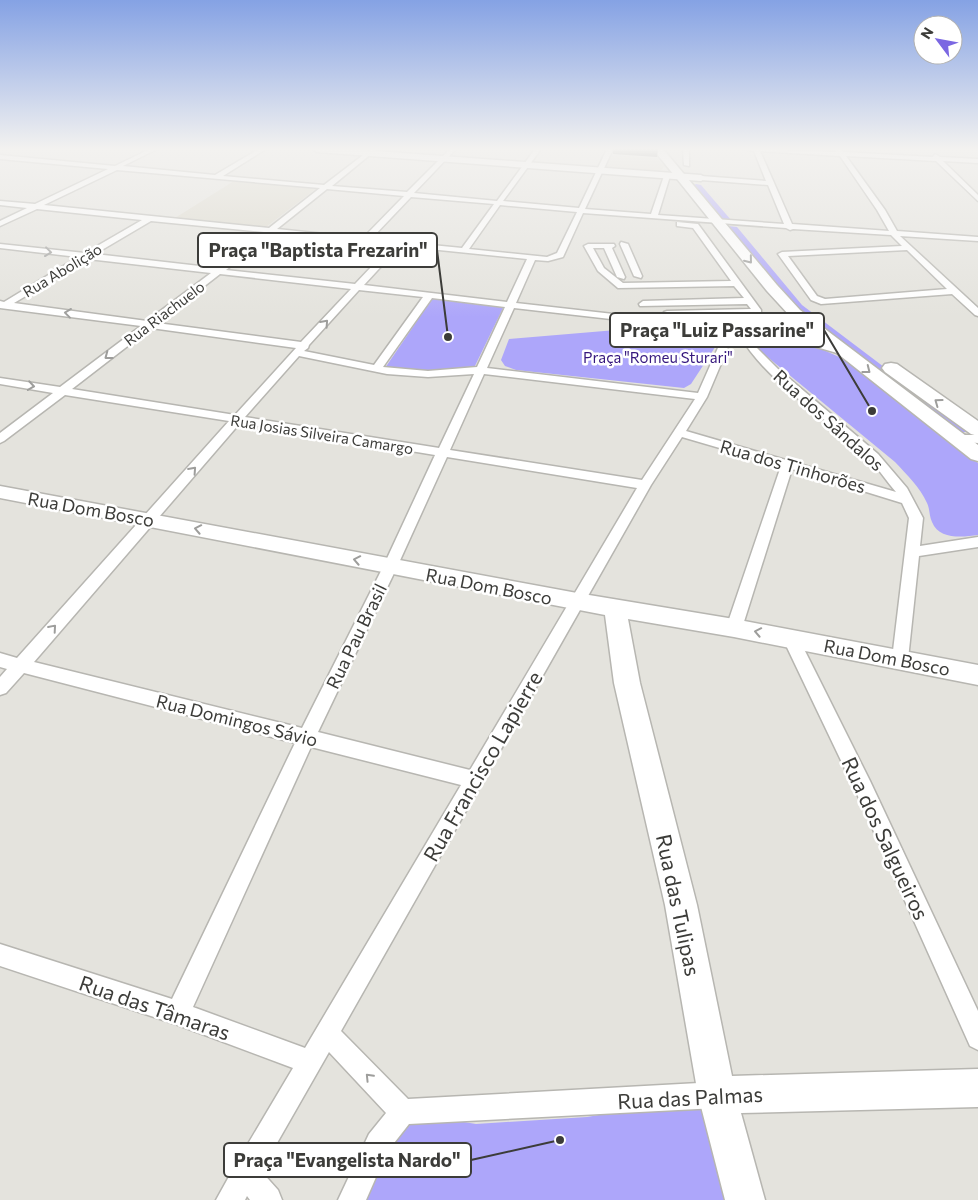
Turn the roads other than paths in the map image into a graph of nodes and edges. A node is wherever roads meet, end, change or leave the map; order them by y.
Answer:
1 (18, 205) edge
2 (40, 205) edge
3 (303, 205) edge
4 (398, 205) edge
5 (497, 205) edge
6 (521, 205) edge
7 (582, 205) edge
8 (658, 205) edge
9 (711, 205) edge
10 (781, 205) edge
11 (876, 205) edge
12 (36, 207) junction
13 (580, 210) junction
14 (642, 216) junction
15 (724, 216) junction
16 (654, 217) junction
17 (150, 218) junction
18 (0, 224) edge
19 (741, 224) junction
20 (790, 228) junction
21 (271, 230) junction
22 (895, 234) junction
23 (752, 238) dead end
24 (978, 239) edge
25 (364, 241) junction
26 (398, 244) junction
27 (624, 244) dead end
28 (0, 246) edge
29 (908, 248) junction
30 (464, 250) junction
31 (764, 252) dead end
32 (85, 256) junction
33 (532, 258) junction
34 (219, 272) junction
35 (607, 277) junction
36 (621, 277) junction
37 (735, 283) junction
38 (357, 287) junction
39 (742, 291) junction
40 (954, 291) junction
41 (428, 297) junction
42 (749, 301) junction
43 (2, 305) edge
44 (509, 305) junction
45 (667, 314) dead end
46 (978, 314) edge
47 (151, 323) junction
48 (739, 343) junction
49 (301, 349) junction
50 (844, 352) junction
51 (376, 369) junction
52 (479, 370) junction
53 (0, 381) edge
54 (62, 391) junction
55 (702, 397) junction
56 (237, 421) junction
57 (978, 430) edge
58 (679, 433) junction
59 (0, 439) edge
60 (956, 439) junction
61 (978, 439) edge
62 (442, 454) junction
63 (978, 455) edge
64 (788, 464) junction
65 (645, 485) junction
66 (0, 492) edge
67 (907, 500) junction
68 (148, 519) junction
69 (978, 542) edge
70 (911, 552) junction
71 (390, 567) junction
72 (577, 602) junction
73 (615, 608) junction
74 (734, 628) junction
75 (790, 639) junction
76 (0, 660) edge
77 (900, 660) junction
78 (21, 665) junction
79 (978, 675) edge
80 (0, 688) edge
81 (306, 738) junction
82 (474, 780) junction
83 (0, 955) edge
84 (178, 1013) junction
85 (326, 1033) junction
86 (978, 1038) edge
87 (310, 1062) junction
88 (978, 1088) edge
89 (717, 1095) junction
90 (403, 1112) junction
91 (245, 1173) junction
92 (230, 1200) edge
93 (268, 1200) edge
94 (352, 1200) edge
95 (745, 1200) edge

1 - 12 street
2 - 12 street
3 - 21 street, Rua Riachuelo
4 - 25 street
5 - 30 street
6 - 13 street
7 - 13 street
8 - 16 street
9 - 15 main road
10 - 20 street
11 - 22 street
12 - 17 street
12 - 18 street
13 - 14 street
13 - 33 street
14 - 16 street
14 - 37 street
15 - 16 street
15 - 19 main road
15 -> 50 main road
17 - 21 street
17 - 32 street, Rua Abolição
19 - 20 street
19 - 23 main road
20 - 22 street
21 - 25 street
21 - 34 street, Rua Riachuelo
22 - 24 street
22 - 29 street
25 - 26 street
26 - 30 street
26 - 38 street
27 - 36 street
28 -> 32 street
29 - 40 street
29 - 40 street
30 - 33 street
57 -> 31 main road
32 - 34 street
32 - 43 street, Rua Abolição
33 - 44 street, Rua Pau Brasil
34 - 38 street
34 - 47 street, Rua Riachuelo
35 - 36 street
35 - 36 street
35 - 37 street
37 - 39 street
38 - 41 street
49 -> 38 street
39 - 42 street
39 - 42 street
40 - 46 street
41 - 44 street
41 - 51 street
42 - 45 street
47 -> 43 street
44 - 48 street
44 - 52 street, Rua Pau Brasil
47 - 49 street
47 -> 54 street, Rua Riachuelo
48 - 50 street
48 - 55 street, Rua Francisco Lapierre
48 - 67 street, Rua dos Sândalos
49 - 51 street
49 - 56 street
50 -> 60 main road
51 - 52 street
52 - 55 street
52 - 62 street, Rua Pau Brasil
53 -> 54 street, Rua Josias Silveira Camargo
54 - 56 street, Rua Josias Silveira Camargo
54 - 59 street, Rua Riachuelo
55 - 58 street, Rua Francisco Lapierre
56 - 62 street, Rua Josias Silveira Camargo
68 -> 56 street
58 - 64 street, Rua dos Tinhorões
58 - 65 street, Rua Francisco Lapierre
60 - 61 street
60 - 63 main road
62 - 65 street, Rua Josias Silveira Camargo
62 - 71 street, Rua Pau Brasil
64 - 67 street, Rua dos Tinhorões
64 - 74 street
65 - 72 street, Rua Francisco Lapierre
66 - 68 main road, Rua Dom Bosco
67 - 70 street, Rua dos Sândalos
71 -> 68 main road, Rua Dom Bosco
78 -> 68 street
69 - 70 street
70 - 77 street, Rua dos Sândalos
71 - 72 main road, Rua Dom Bosco
71 - 81 street, Rua Pau Brasil
72 - 73 main road, Rua Dom Bosco
72 - 82 street, Rua Francisco Lapierre
73 - 74 main road, Rua Dom Bosco
73 - 89 main road, Rua das Tulipas
75 -> 74 main road, Rua Dom Bosco
75 - 77 main road, Rua Dom Bosco
75 - 86 street, Rua dos Salgueiros
76 - 78 street, Rua Domingos Sávio
77 - 79 main road, Rua Dom Bosco
78 - 80 street
78 - 81 street, Rua Domingos Sávio
81 - 82 street, Rua Domingos Sávio
81 - 84 street, Rua Pau Brasil
82 - 85 street, Rua Francisco Lapierre
83 - 84 street, Rua das Tâmaras
84 - 87 street, Rua das Tâmaras
85 - 87 street, Rua Francisco Lapierre
90 -> 85 street
87 - 91 street, Rua Francisco Lapierre
88 - 89 main road, Rua das Palmas
89 - 90 street, Rua das Palmas
89 - 95 main road, Rua das Tulipas
90 - 94 street
91 - 92 street, Rua Francisco Lapierre
91 - 93 street

